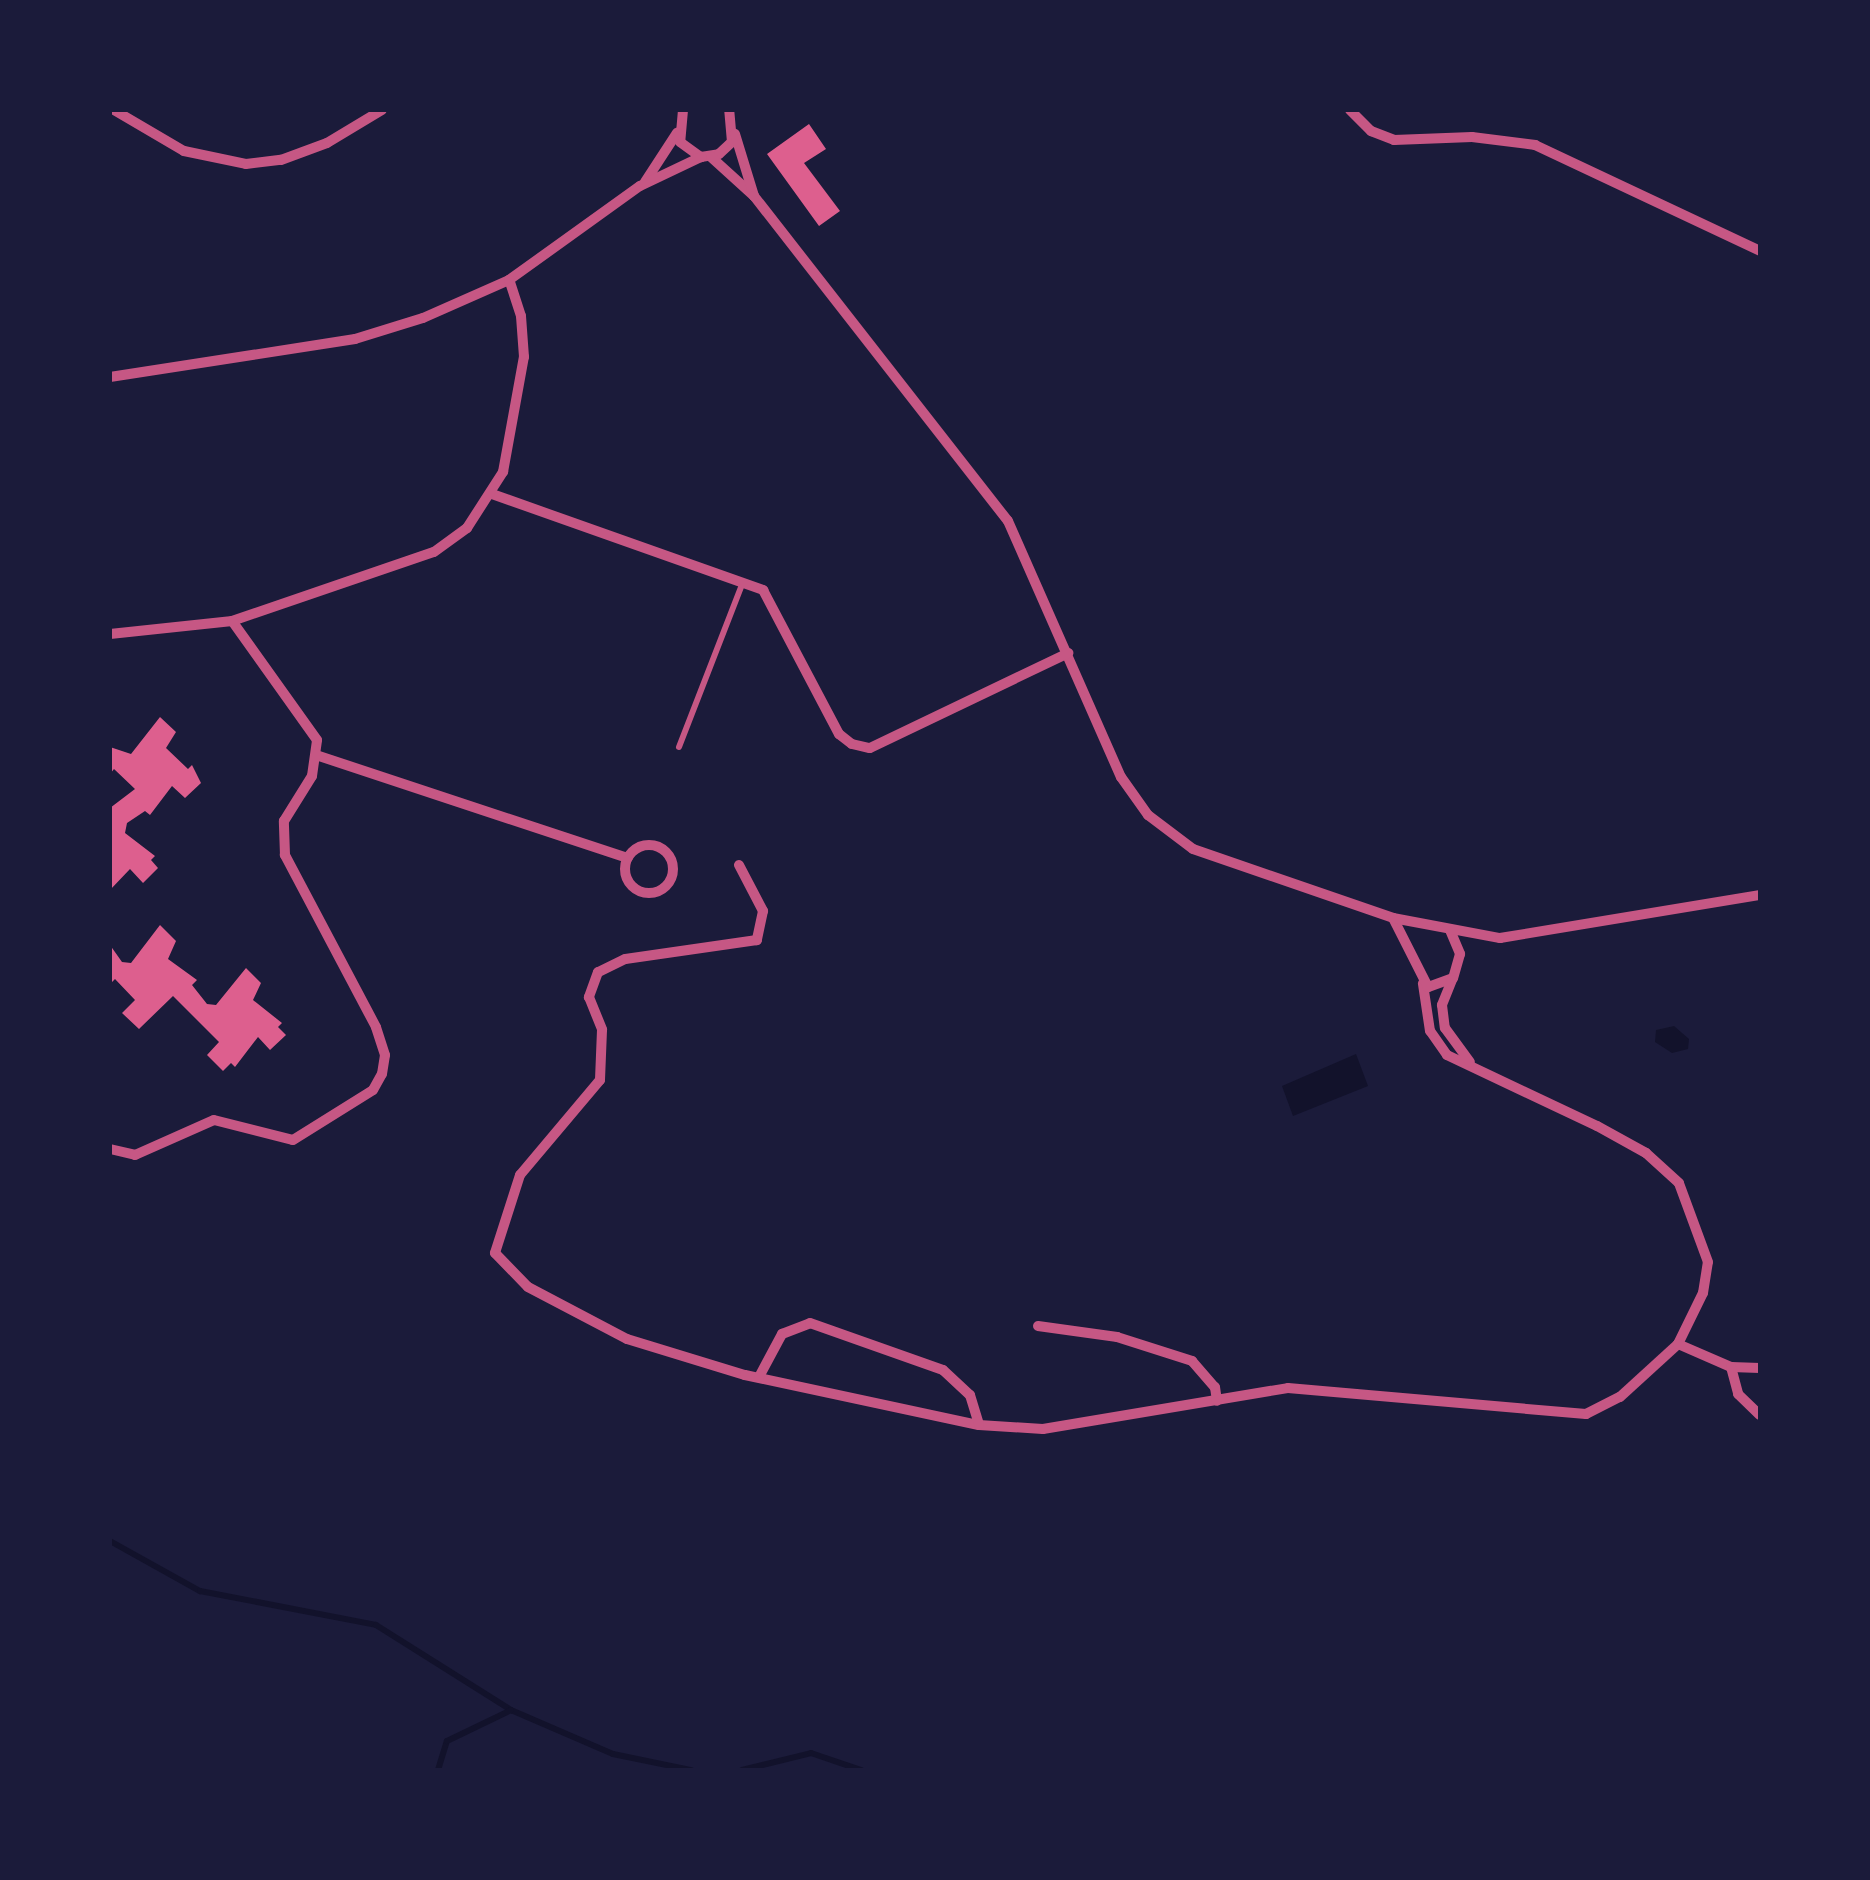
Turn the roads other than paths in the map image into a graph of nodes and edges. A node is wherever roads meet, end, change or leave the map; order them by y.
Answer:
1 (114, 110) edge
2 (382, 110) edge
3 (672, 110) edge
4 (683, 110) edge
5 (729, 110) edge
6 (739, 110) edge
7 (1350, 110) edge
8 (677, 128) junction
9 (735, 129) junction
10 (706, 157) junction
11 (640, 186) junction
12 (754, 196) junction
13 (1760, 252) edge
14 (508, 280) junction
15 (110, 377) edge
16 (492, 494) junction
17 (743, 582) junction
18 (232, 622) junction
19 (110, 634) edge
20 (1068, 653) junction
21 (679, 748) dead end
22 (320, 756) junction
23 (628, 858) junction
24 (738, 865) dead end
25 (1760, 895) edge
26 (1393, 918) junction
27 (1437, 927) junction
28 (1450, 930) junction
29 (1414, 952) junction
30 (1454, 978) junction
31 (1423, 984) junction
32 (1474, 1067) junction
33 (110, 1148) edge
34 (1038, 1326) dead end
35 (1678, 1344) junction
36 (1731, 1368) junction
37 (1760, 1368) edge
38 (758, 1377) junction
39 (1217, 1401) junction
40 (1760, 1416) edge
41 (979, 1425) junction

1 - 2 street
3 - 8 street
4 - 8 street
5 - 9 street
6 - 9 street
7 - 13 street
8 - 10 street
8 - 11 street
9 - 10 street
9 - 12 street
10 - 11 street
10 - 12 street
11 - 14 street
12 - 20 street
14 - 15 street
14 - 16 street
16 - 17 street
16 - 18 street
17 - 20 street
17 - 21 lane
18 - 19 street
18 - 22 street
20 - 26 street
22 - 23 street
22 - 33 street
23 - 23 street
24 - 38 street
25 - 28 street
26 - 27 street
26 - 29 street
27 - 28 street
27 - 29 street
28 - 30 street
29 - 31 street
30 - 31 street
30 - 32 street
31 - 32 street
32 - 35 street
34 - 39 street
35 - 36 street
35 - 39 street
36 - 37 street
36 - 40 street
38 - 41 street
38 - 41 street
39 - 41 street

